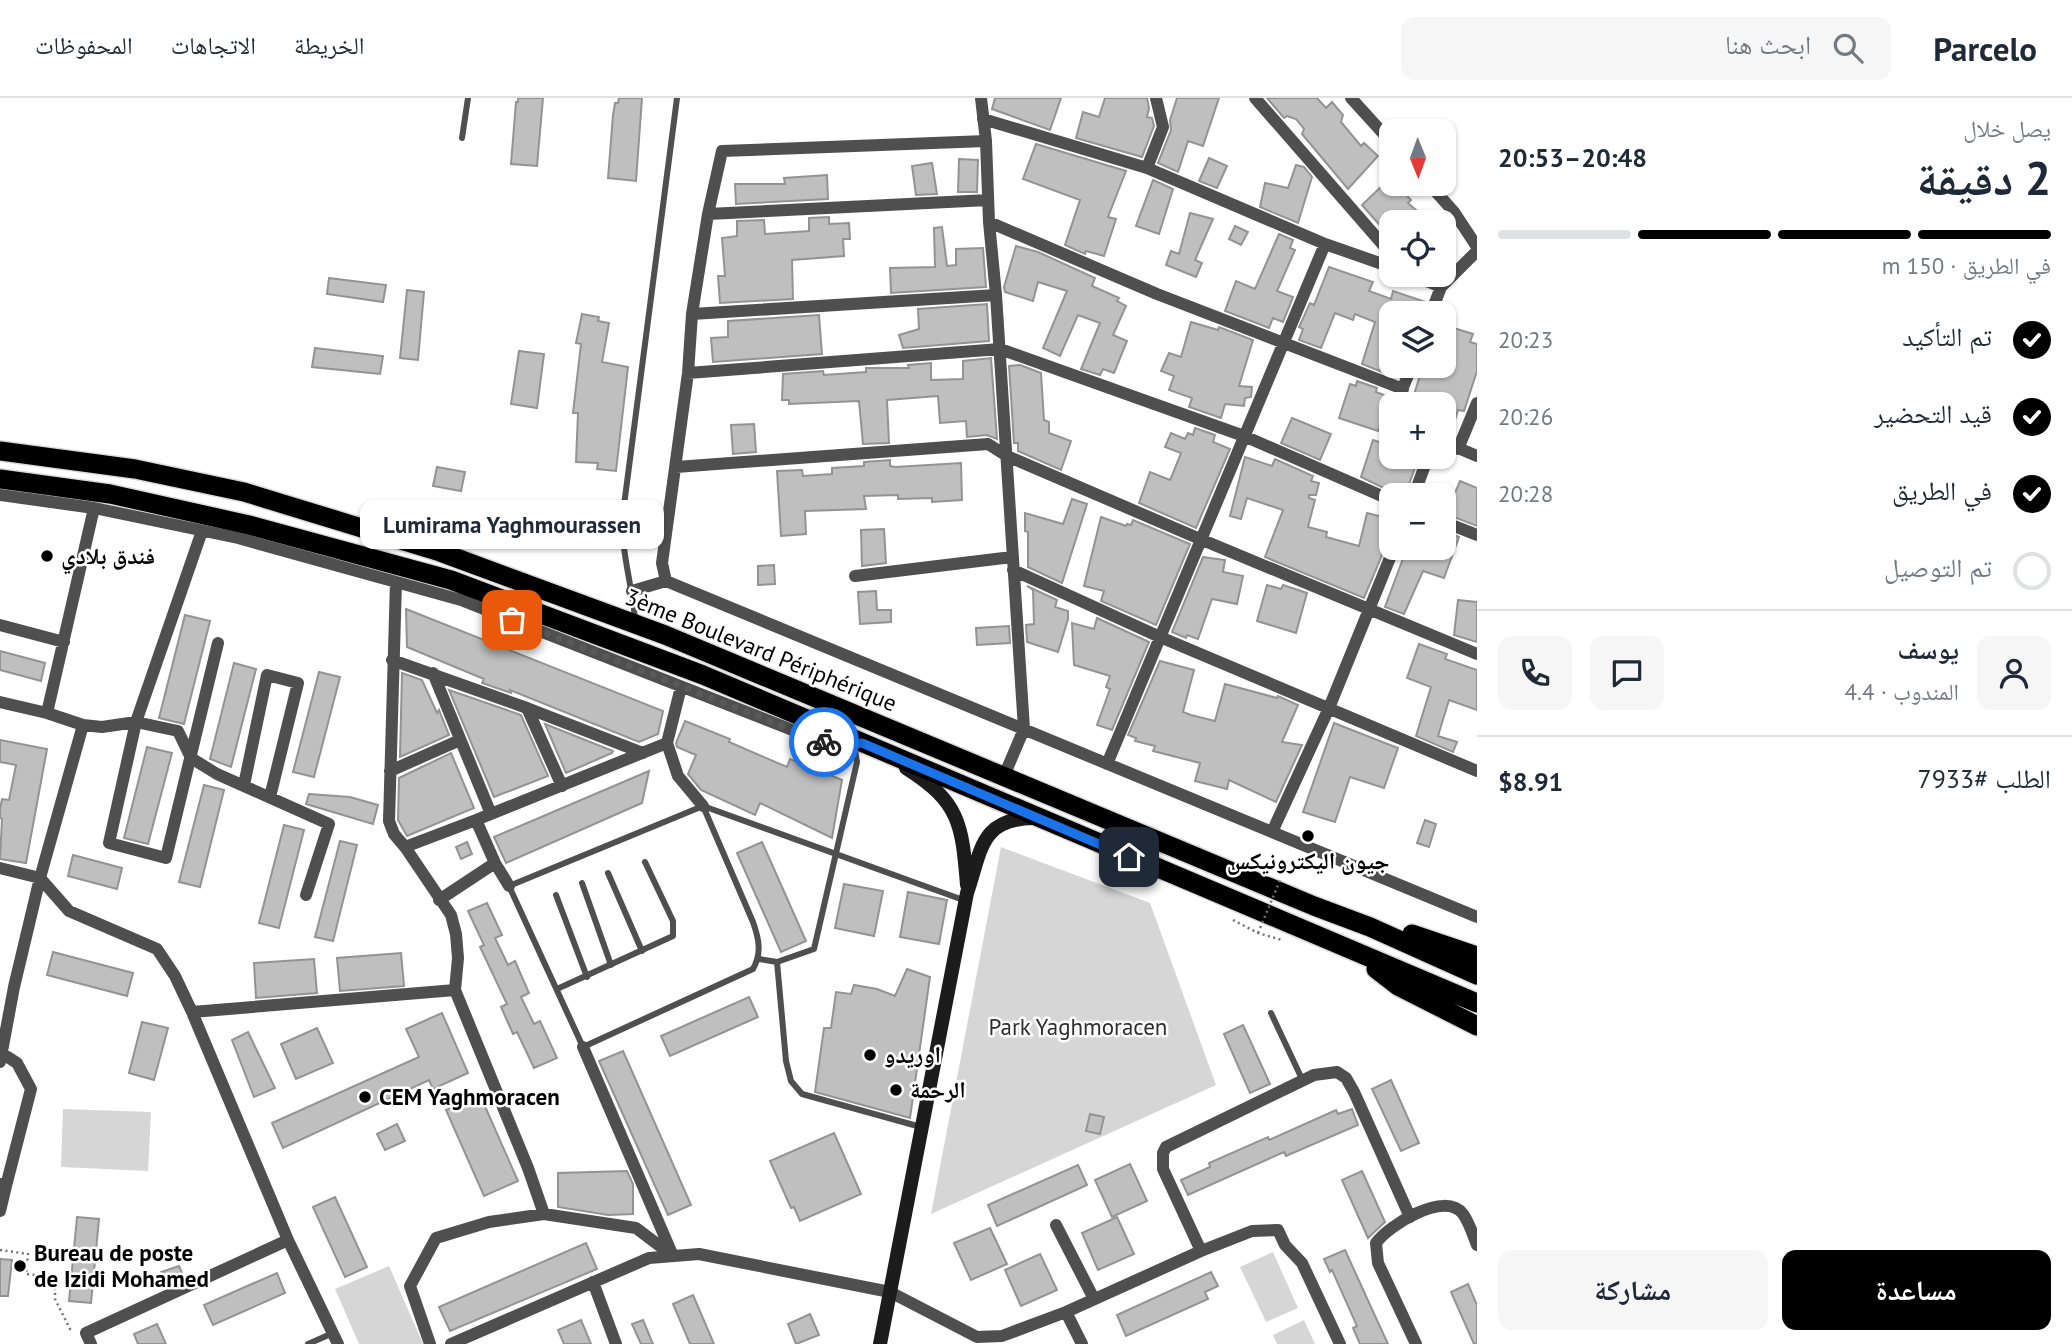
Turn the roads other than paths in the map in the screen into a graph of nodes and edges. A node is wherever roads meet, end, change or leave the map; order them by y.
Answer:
1 (468, 98) edge
2 (677, 98) edge
3 (981, 98) edge
4 (1156, 98) edge
5 (1255, 98) edge
6 (1351, 98) edge
7 (983, 119) junction
8 (1379, 129) edge
9 (462, 138) dead end
10 (986, 141) junction
11 (1147, 169) junction
12 (1440, 196) edge
13 (988, 200) junction
14 (708, 214) junction
15 (989, 222) junction
16 (1379, 240) edge
17 (1325, 244) junction
18 (1477, 249) edge
19 (1379, 263) edge
20 (1456, 271) edge
21 (1441, 287) edge
22 (996, 295) junction
23 (1436, 301) edge
24 (692, 314) junction
25 (1283, 343) junction
26 (1000, 349) junction
27 (688, 373) junction
28 (1407, 378) edge
29 (1403, 389) junction
30 (1402, 392) edge
31 (1477, 402) edge
32 (1244, 436) junction
33 (1458, 449) joint
34 (0, 452) edge
35 (1007, 456) junction
36 (1477, 456) edge
37 (676, 467) junction
38 (0, 479) edge
39 (0, 495) edge
40 (1379, 495) edge
41 (94, 508) junction
42 (1456, 527) edge
43 (202, 531) junction
44 (1477, 535) edge
45 (1200, 540) junction
46 (1389, 560) edge
47 (1013, 563) junction
48 (855, 576) dead end
49 (666, 580) junction
50 (396, 582) junction
51 (632, 591) junction
52 (1371, 609) junction
53 (635, 624) junction
54 (0, 625) edge
55 (1160, 637) junction
56 (64, 642) junction
57 (218, 643) dead end
58 (1477, 654) edge
59 (392, 660) junction
60 (432, 673) junction
61 (681, 687) junction
62 (0, 702) edge
63 (527, 708) junction
64 (1329, 708) junction
65 (47, 713) junction
66 (136, 722) junction
67 (83, 725) junction
68 (1024, 729) junction
69 (460, 740) junction
70 (667, 743) junction
71 (858, 744) junction
72 (643, 753) junction
73 (191, 758) junction
74 (1107, 764) junction
75 (390, 771) junction
76 (1477, 772) edge
77 (1004, 776) junction
78 (244, 785) junction
79 (562, 786) junction
80 (270, 797) junction
81 (703, 806) junction
82 (491, 814) junction
83 (1037, 818) junction
84 (476, 820) junction
85 (1272, 832) junction
86 (405, 847) junction
87 (836, 856) junction
88 (645, 862) dead end
89 (495, 863) junction
90 (0, 868) edge
91 (608, 873) dead end
92 (40, 878) junction
93 (582, 883) dead end
94 (509, 886) junction
95 (306, 895) dead end
96 (556, 895) dead end
97 (967, 897) junction
98 (439, 900) junction
99 (1477, 915) edge
100 (1370, 927) junction
101 (642, 951) junction
102 (1363, 956) junction
103 (1477, 956) edge
104 (759, 960) junction
105 (777, 961) junction
106 (611, 965) junction
107 (1477, 975) edge
108 (587, 977) junction
109 (0, 984) edge
110 (14, 987) junction
111 (557, 989) junction
112 (455, 990) junction
113 (1477, 1003) edge
114 (192, 1012) junction
115 (1271, 1013) dead end
116 (1477, 1026) edge
117 (583, 1046) junction
118 (1, 1056) edge
119 (1302, 1079) junction
120 (921, 1127) junction
121 (3, 1185) edge
122 (0, 1211) edge
123 (544, 1214) junction
124 (1410, 1217) junction
125 (1056, 1225) dead end
126 (288, 1240) junction
127 (1477, 1245) edge
128 (1201, 1251) junction
129 (673, 1256) junction
130 (593, 1282) junction
131 (890, 1292) junction
132 (1094, 1299) junction
133 (1066, 1312) junction
134 (88, 1338) edge
135 (335, 1339) edge
136 (308, 1344) edge
137 (430, 1344) edge
138 (451, 1344) edge
139 (616, 1344) edge
140 (880, 1344) edge
141 (1082, 1344) edge
142 (1339, 1344) edge
143 (1416, 1344) edge

1 - 9 lane
2 - 51 lane
3 - 7 street
4 - 11 street
5 - 16 street
6 - 8 street
7 - 10 street
7 - 11 street
10 - 13 street
10 - 14 street
11 - 17 street
12 - 18 street
13 - 14 street
13 - 15 street
14 - 24 street
15 - 22 street
15 - 25 street
17 - 19 street
17 - 25 street
18 - 20 street
21 - 23 street
22 - 24 street
22 - 26 street
24 - 27 street
25 - 29 street
25 - 32 street
26 - 27 street
26 - 32 street
26 - 35 street
27 - 37 street
28 - 29 street
29 - 30 street
31 - 33 street
32 - 40 street
32 - 45 street
33 - 36 street
34 - 53 highway, 3ème Boulevard Périphérique
35 - 37 street
35 - 45 street
35 - 47 street
37 - 49 street
38 - 71 highway, 3ème Boulevard Périphérique
39 - 41 street
41 - 43 street
41 - 56 street
42 - 44 street
43 - 50 street
43 - 66 street
45 - 52 street
45 - 55 street
46 - 52 street
47 - 48 street
47 - 55 street
47 - 68 street
49 - 51 street
49 - 68 street
50 - 59 street
50 - 61 street
51 - 53 lane
52 - 58 street
52 - 64 street
53 - 77 highway, 3ème Boulevard Périphérique
54 - 56 street
55 - 64 street
55 - 74 street
56 - 65 street
57 - 73 street
59 - 60 street
59 - 75 street
60 - 63 street
60 - 69 street
61 - 70 street
61 - 71 street
62 - 65 street
63 - 72 street
63 - 79 street
64 - 76 street
64 - 85 street
65 - 67 street
66 - 67 street
66 - 73 street
66 - 73 street
67 - 92 street
68 - 74 street
68 - 77 street
69 - 75 street
69 - 82 street
70 - 72 street
70 - 81 street
71 - 83 highway, 3ème Boulevard Périphérique
71 - 87 lane
71 - 97 main road
72 - 79 street
73 - 78 street
74 - 85 street
75 - 86 street
77 - 100 highway, 3ème Boulevard Périphérique
78 - 80 street
78 - 80 street
79 - 82 street
80 - 95 street
81 - 87 lane
81 - 94 lane
81 - 104 lane
82 - 84 street
83 - 97 main road
83 - 102 highway, 3ème Boulevard Périphérique
84 - 86 street
84 - 89 street
85 - 99 street
86 - 98 street
87 - 97 lane
87 - 105 lane
88 - 101 lane
89 - 94 street
89 - 98 street
90 - 92 street
91 - 101 lane
92 - 110 street
92 - 114 street
93 - 106 lane
94 - 111 lane
96 - 108 lane
97 - 120 main road
98 - 112 street
100 - 103 highway
100 - 107 highway, 3ème Boulevard Périphérique
101 - 106 lane
102 - 113 highway, 3ème Boulevard Périphérique
102 - 116 highway
104 - 105 lane
104 - 117 lane
105 - 120 lane
106 - 108 lane
108 - 111 lane
109 - 110 street
110 - 118 street
111 - 117 lane
112 - 114 street
112 - 123 street
114 - 126 street
115 - 119 lane
117 - 129 street
118 - 121 street
119 - 124 street
119 - 128 street
120 - 131 main road
121 - 122 street
123 - 129 street
123 - 137 street
124 - 127 street
124 - 143 street
125 - 132 street
126 - 134 street
126 - 135 street
128 - 132 street
128 - 142 street
129 - 130 street
129 - 131 street
130 - 138 street
130 - 139 street
131 - 133 street
131 - 140 main road
132 - 133 street
133 - 141 street
135 - 136 lane

